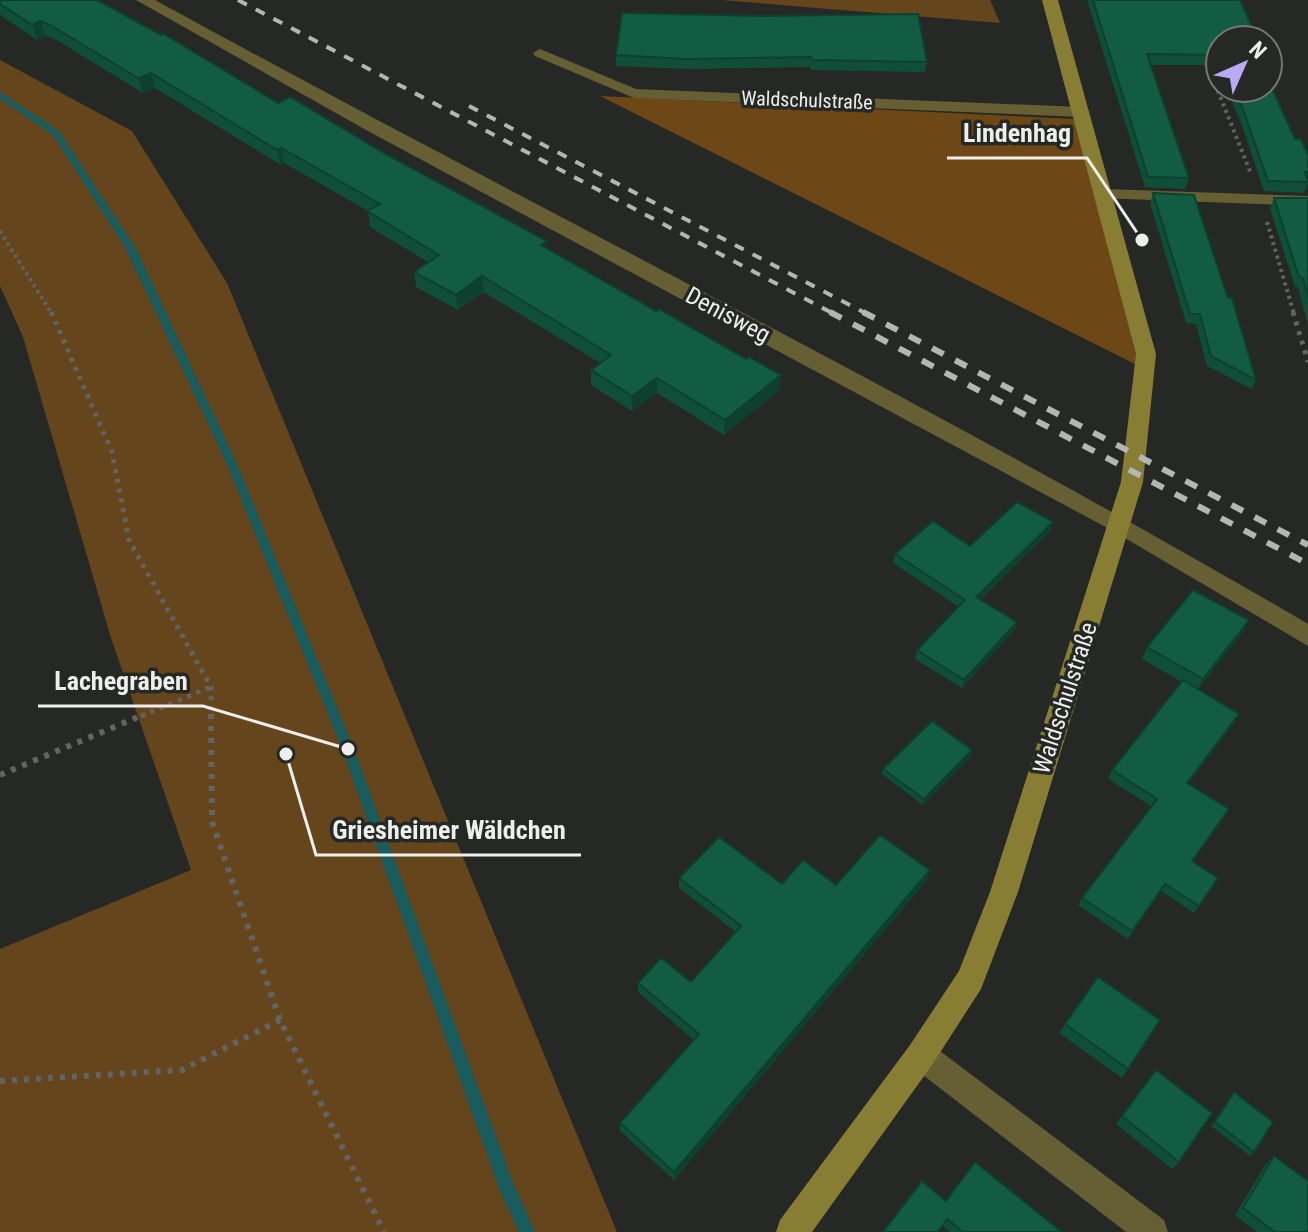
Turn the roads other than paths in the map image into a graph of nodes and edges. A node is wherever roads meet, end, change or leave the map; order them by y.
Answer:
1 (144, 0) edge
2 (1050, 0) edge
3 (540, 53) dead end
4 (1082, 112) junction
5 (1105, 194) junction
6 (1308, 201) edge
7 (1121, 525) junction
8 (1308, 636) edge
9 (921, 1055) junction
10 (792, 1232) edge
11 (1152, 1232) edge

1 - 7 street, Denisweg
2 - 4 street, Waldschulstraße
3 - 4 lane, Waldschulstraße
4 - 5 street, Waldschulstraße
5 - 6 street
5 - 7 street, Waldschulstraße
7 - 8 street, Denisweg
7 - 9 street, Waldschulstraße
9 - 10 street, Waldschulstraße
9 - 11 street

